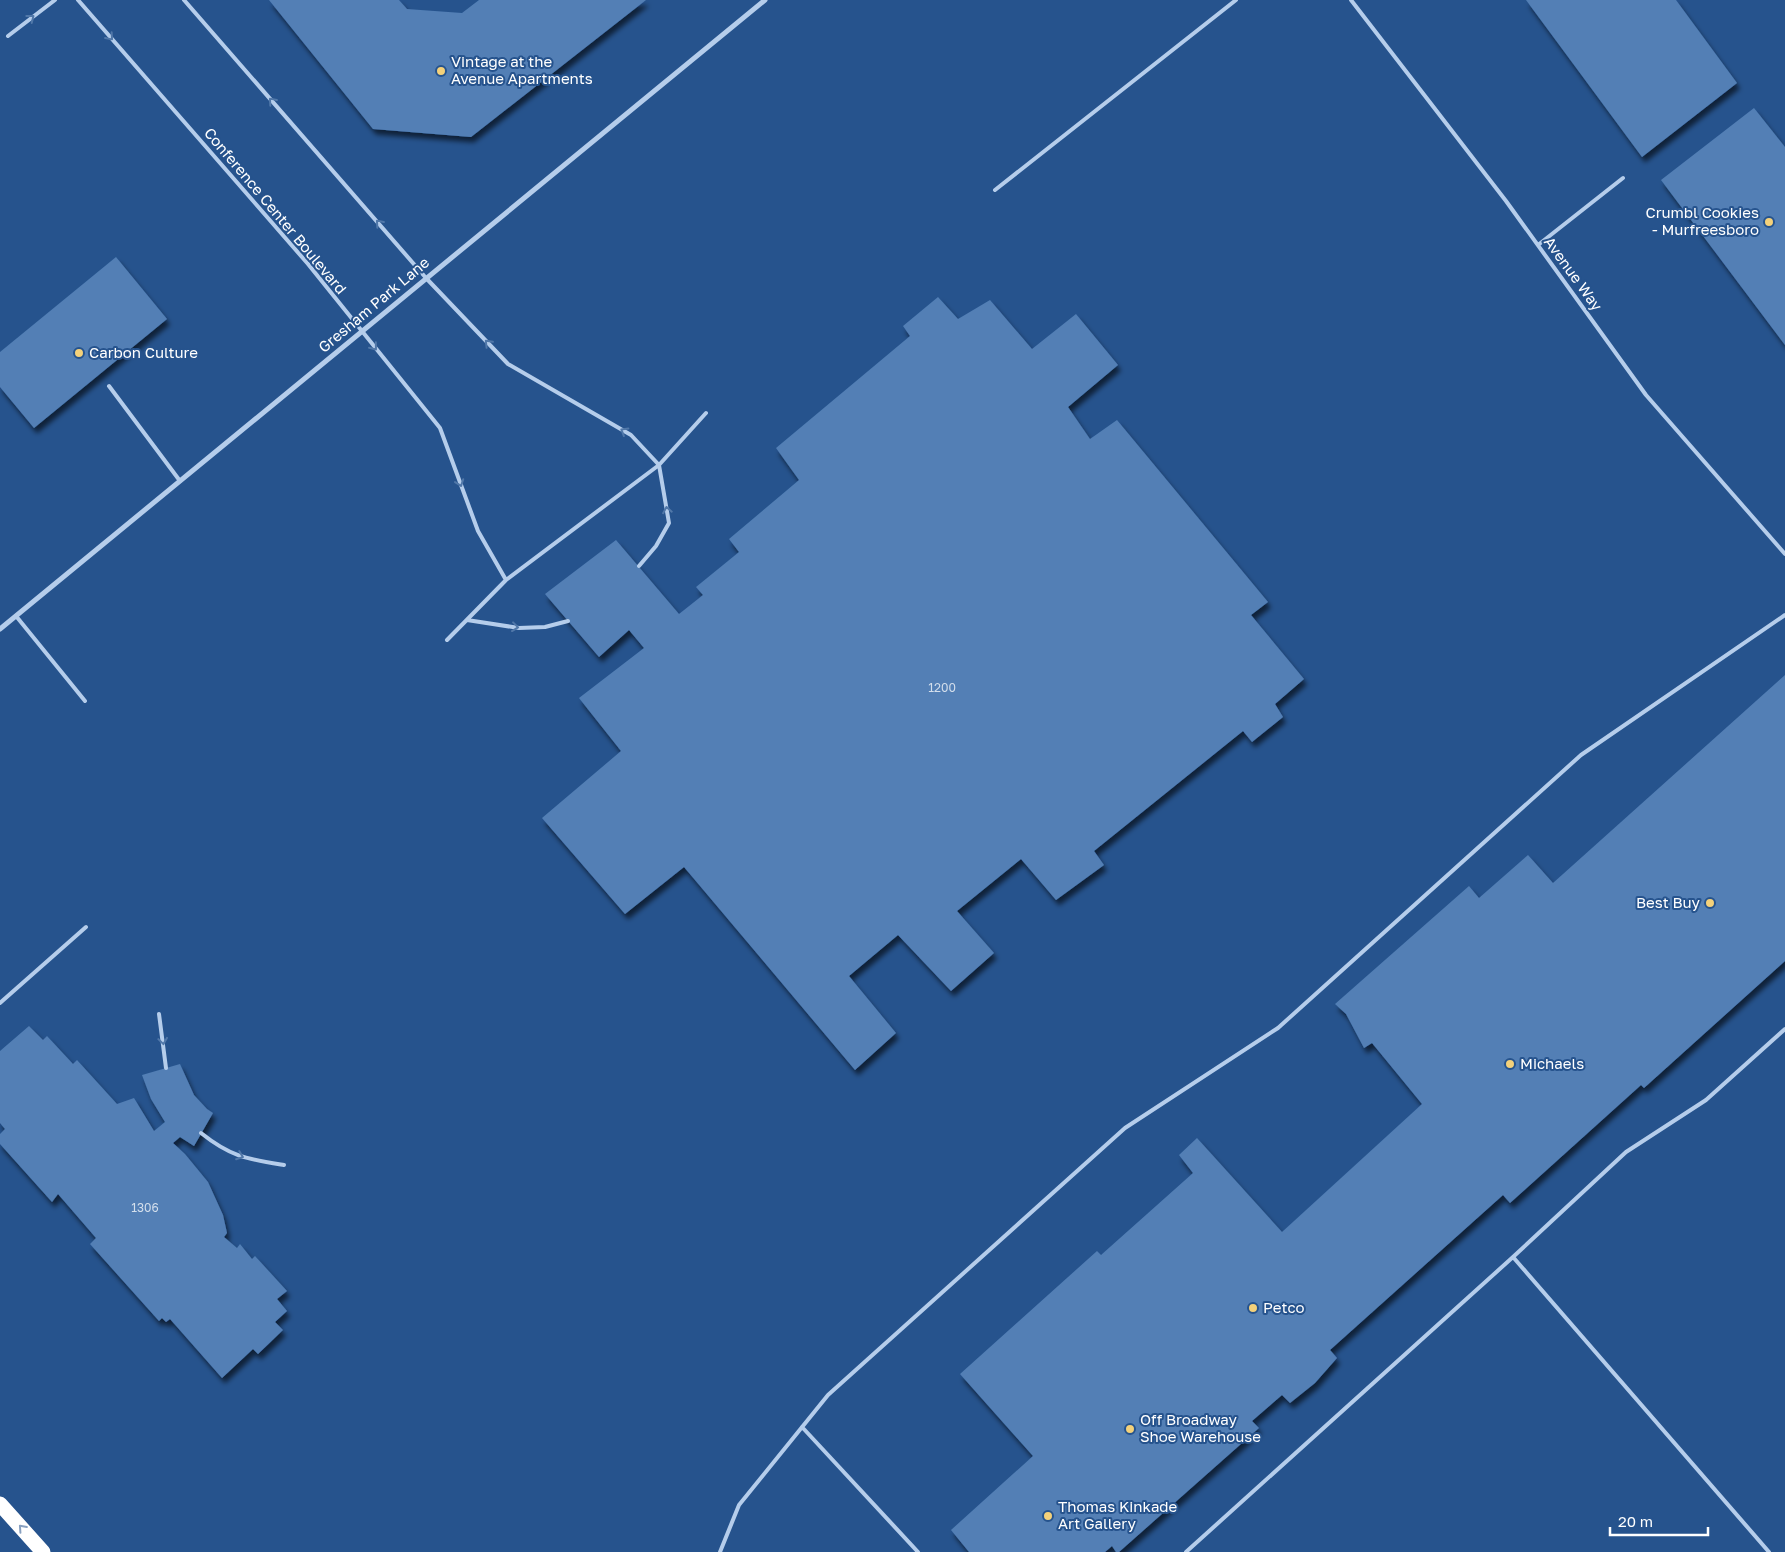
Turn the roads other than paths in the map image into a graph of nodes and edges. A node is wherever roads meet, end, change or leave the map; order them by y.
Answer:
1 (55, 0) edge
2 (78, 0) edge
3 (184, 0) edge
4 (765, 0) edge
5 (1236, 0) edge
6 (1350, 0) edge
7 (8, 36) dead end
8 (1623, 178) dead end
9 (995, 190) dead end
10 (1538, 245) junction
11 (426, 278) junction
12 (362, 332) junction
13 (110, 386) dead end
14 (706, 413) dead end
15 (659, 465) junction
16 (180, 481) junction
17 (1785, 554) edge
18 (638, 566) dead end
19 (506, 580) junction
20 (1785, 615) edge
21 (16, 616) junction
22 (467, 620) junction
23 (568, 621) dead end
24 (0, 629) edge
25 (447, 640) dead end
26 (85, 701) dead end
27 (86, 927) dead end
28 (0, 1003) edge
29 (159, 1014) dead end
30 (1785, 1029) edge
31 (166, 1068) dead end
32 (201, 1133) dead end
33 (284, 1165) dead end
34 (1513, 1257) junction
35 (802, 1427) junction
36 (0, 1504) edge
37 (43, 1552) edge
38 (720, 1552) edge
39 (918, 1552) edge
40 (1186, 1552) edge
41 (1769, 1552) edge

7 -> 1 lane
2 -> 12 lane, Conference Center Boulevard
11 -> 3 lane
4 - 11 street, Gresham Park Lane
5 - 9 lane
6 - 10 lane, Avenue Way
8 - 10 lane
10 - 17 lane, Avenue Way
11 - 12 street, Gresham Park Lane
15 -> 11 lane
12 - 16 street, Gresham Park Lane
12 -> 19 lane, Conference Center Boulevard
13 - 16 lane
14 - 15 lane
18 -> 15 lane
15 - 19 lane
16 - 21 street, Gresham Park Lane
19 - 22 lane
20 - 35 lane
21 - 24 street, Gresham Park Lane
21 - 26 lane
22 -> 23 lane
22 - 25 lane
27 - 28 lane
29 -> 31 lane
30 - 34 lane
32 -> 33 lane
34 - 40 lane
34 - 41 lane
35 - 38 lane
35 - 39 lane
37 -> 36 highway

